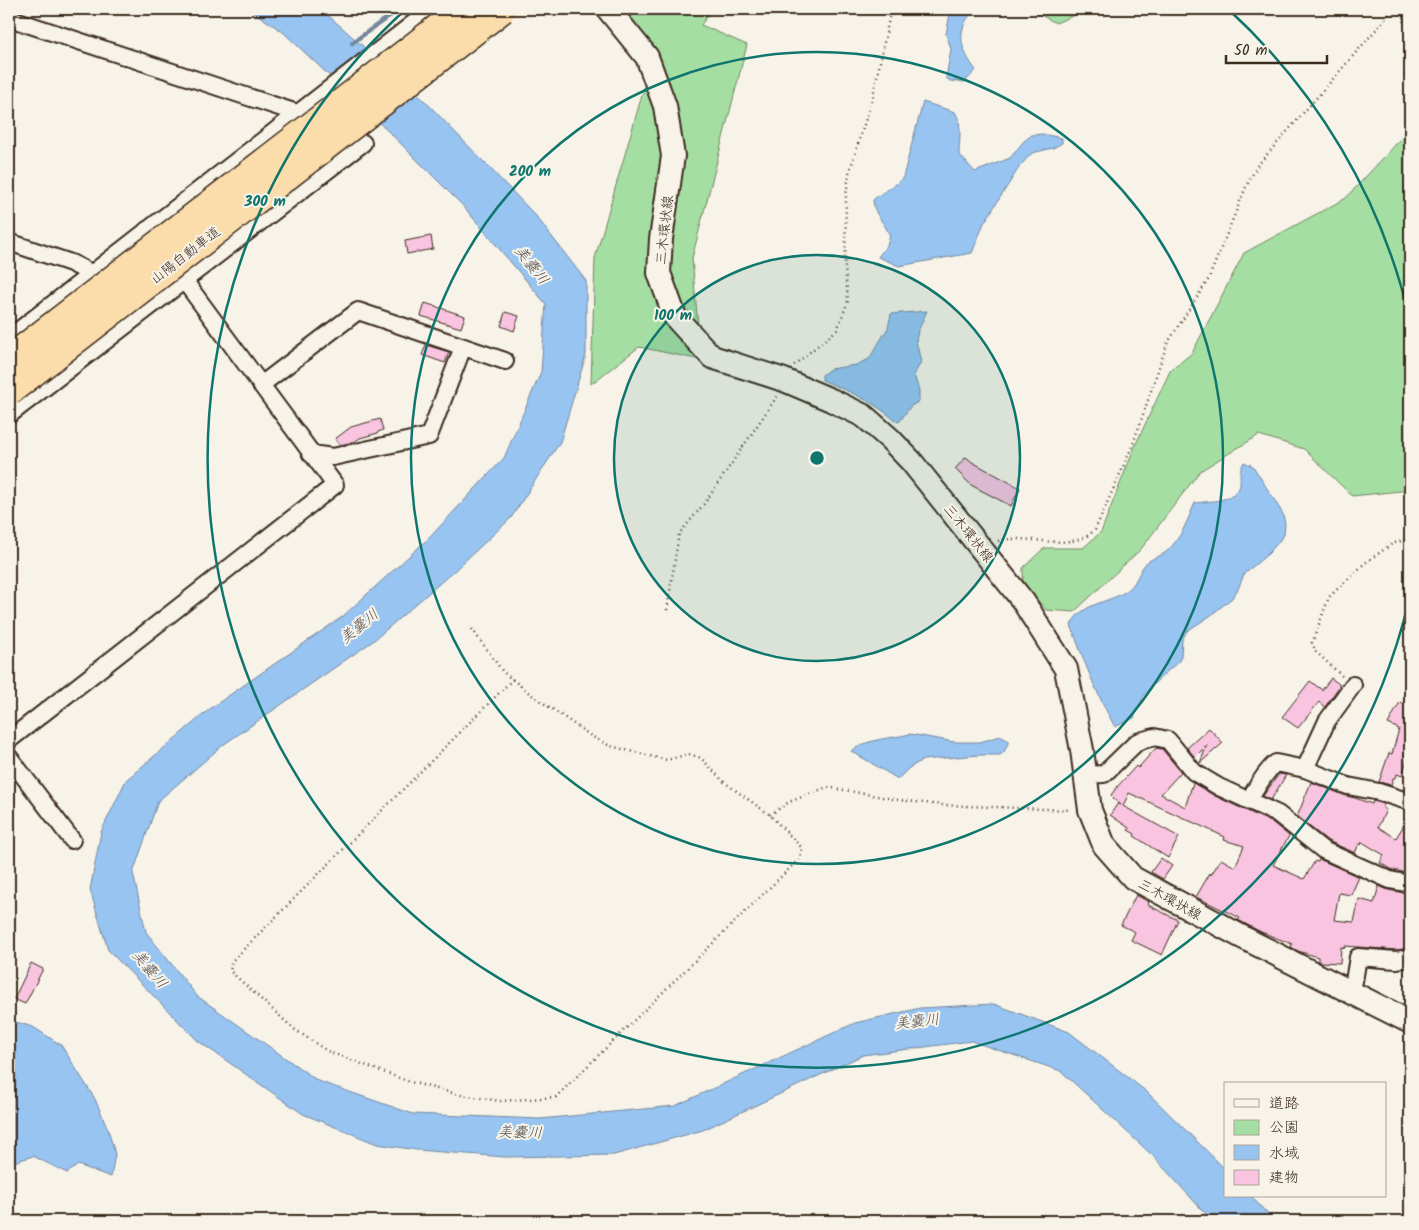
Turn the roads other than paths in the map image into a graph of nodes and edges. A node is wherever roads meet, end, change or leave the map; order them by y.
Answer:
1 (432, 9) edge
2 (463, 9) edge
3 (502, 9) edge
4 (608, 9) edge
5 (9, 18) edge
6 (297, 113) junction
7 (363, 143) dead end
8 (147, 230) junction
9 (9, 242) edge
10 (93, 274) junction
11 (184, 279) junction
12 (9, 338) edge
13 (463, 347) junction
14 (9, 360) edge
15 (505, 360) dead end
16 (261, 385) junction
17 (9, 391) edge
18 (9, 414) edge
19 (311, 454) junction
20 (1353, 685) road end
21 (9, 740) edge
22 (9, 757) edge
23 (1304, 769) junction
24 (1084, 775) junction
25 (1249, 800) junction
26 (1410, 802) edge
27 (72, 840) dead end
28 (1410, 884) edge
29 (1410, 958) edge
30 (1350, 992) junction
31 (1409, 1019) edge

1 - 6 street
2 - 14 highway, 山陽自動車道, bridge
3 - 17 highway, 山陽自動車道, bridge
4 - 24 main road, 三木環状線
5 - 6 street
6 - 8 street
7 - 11 street
8 - 10 street
8 - 11 street
9 - 10 street
10 - 12 street
11 - 16 street
11 - 18 street
13 - 15 street
13 - 16 street
13 - 19 street
16 - 19 street
19 - 21 street
20 - 23 street
22 - 27 street
23 - 25 street
23 - 26 street
24 - 25 street
24 - 30 main road, 三木環状線
25 - 28 street
29 - 30 street
30 - 31 main road, 三木環状線

